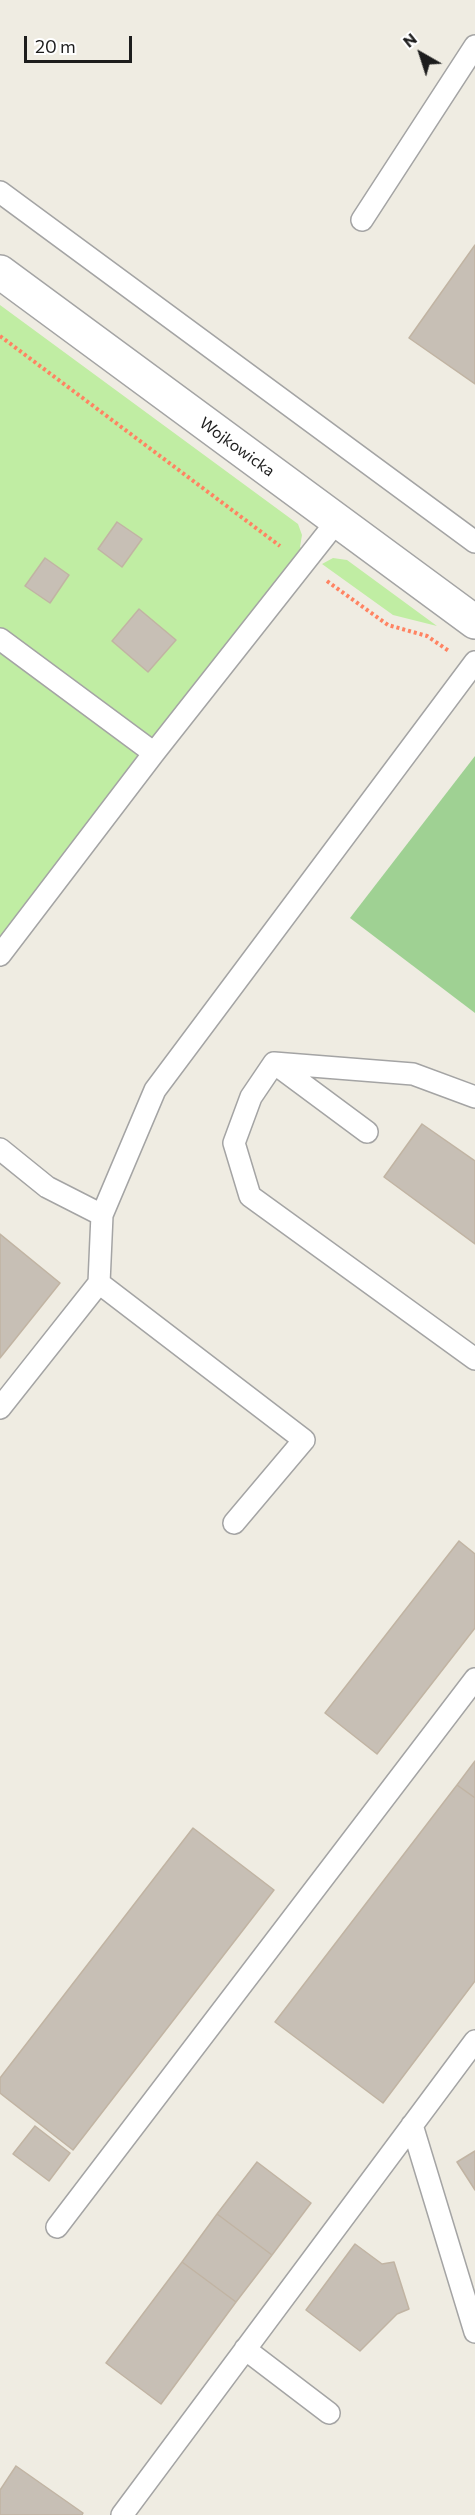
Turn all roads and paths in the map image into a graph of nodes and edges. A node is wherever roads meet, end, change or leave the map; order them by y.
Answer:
1 (475, 46) edge
2 (0, 192) edge
3 (362, 220) dead end
4 (0, 272) edge
5 (0, 336) edge
6 (337, 521) junction
7 (475, 542) edge
8 (304, 564) junction
9 (475, 622) edge
10 (0, 639) edge
11 (473, 665) edge
12 (154, 753) junction
13 (3, 944) edge
14 (274, 1063) junction
15 (475, 1097) edge
16 (367, 1132) dead end
17 (0, 1149) edge
18 (102, 1215) junction
19 (99, 1283) junction
20 (475, 1359) edge
21 (0, 1408) edge
22 (234, 1523) dead end
23 (475, 1679) edge
24 (475, 2041) edge
25 (412, 2125) junction
26 (57, 2227) dead end
27 (475, 2332) edge
28 (245, 2349) junction
29 (329, 2413) dead end
30 (122, 2515) edge

1 - 3 lane
2 - 7 lane
4 - 6 street, Wojkowicka
5 - 8 path
6 - 8 lane
6 - 9 street, Wojkowicka
8 - 11 path
8 - 12 lane
10 - 12 lane
11 - 18 lane
12 - 13 lane
14 - 15 lane
14 - 16 lane
14 - 20 lane
17 - 18 lane
18 - 19 lane
19 - 21 lane
19 - 22 lane
23 - 26 lane
24 - 25 lane
25 - 27 lane
25 - 28 lane
28 - 29 lane
28 - 30 lane

